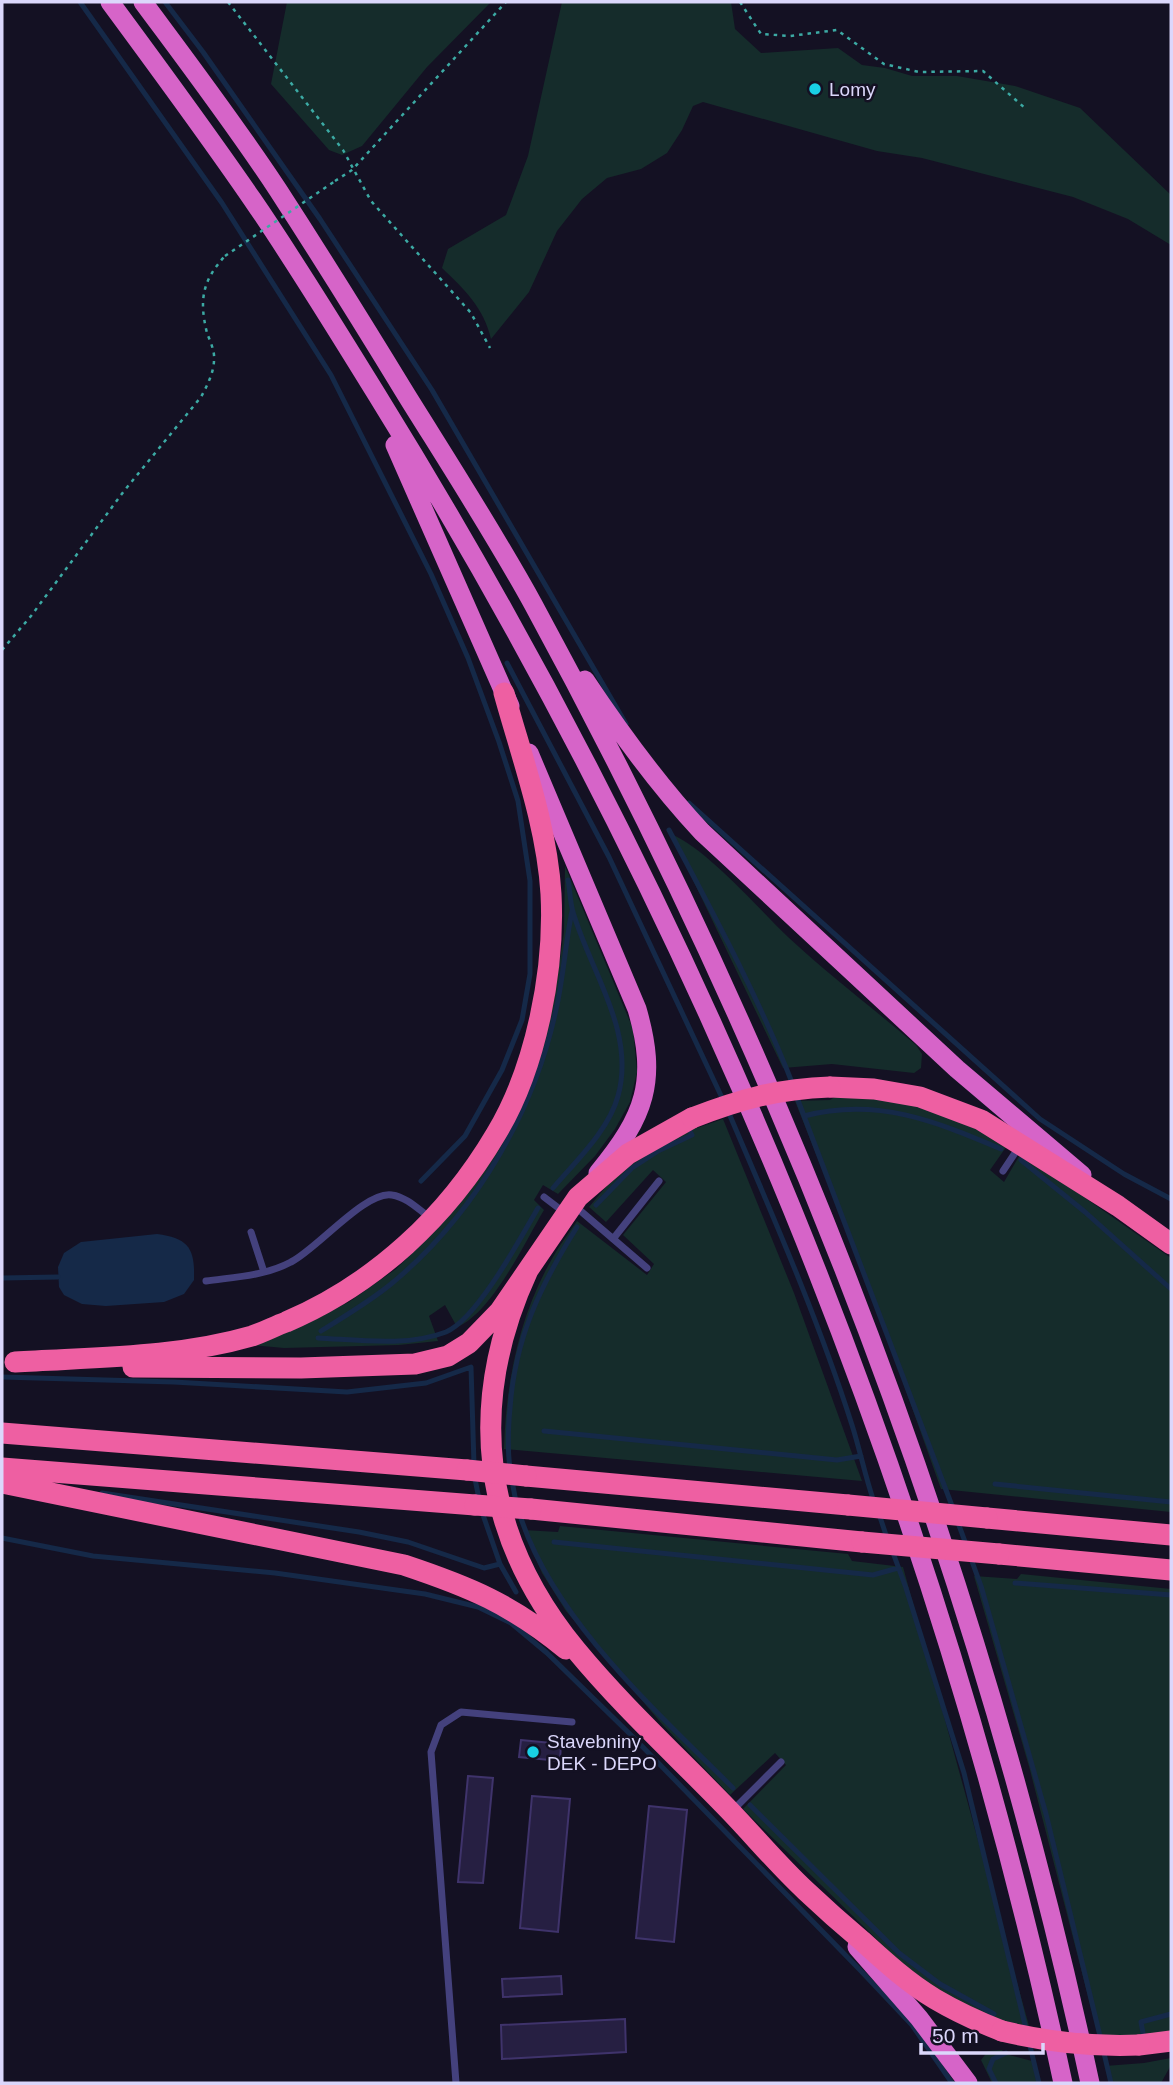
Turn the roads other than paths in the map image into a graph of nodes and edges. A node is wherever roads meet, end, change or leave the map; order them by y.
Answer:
1 (110, 2) edge
2 (143, 2) edge
3 (356, 361) junction
4 (531, 601) junction
5 (504, 693) junction
6 (1022, 1144) junction
7 (1003, 1171) dead end
8 (659, 1181) dead end
9 (544, 1197) dead end
10 (572, 1205) junction
11 (1118, 1206) junction
12 (432, 1220) junction
13 (251, 1232) dead end
14 (613, 1239) junction
15 (1171, 1244) edge
16 (647, 1268) dead end
17 (528, 1270) junction
18 (264, 1272) junction
19 (206, 1281) dead end
20 (9, 1362) edge
21 (2, 1433) edge
22 (2, 1468) edge
23 (2, 1483) edge
24 (1171, 1535) edge
25 (1171, 1570) edge
26 (622, 1700) junction
27 (572, 1722) dead end
28 (781, 1762) dead end
29 (731, 1812) junction
30 (804, 1890) junction
31 (1171, 2041) edge
32 (456, 2083) edge
33 (968, 2083) edge
34 (1063, 2083) edge
35 (1090, 2083) edge

1 - 3 highway
2 - 4 highway
3 - 5 highway
3 - 34 highway
4 - 11 highway
4 - 35 highway
5 - 10 highway
5 - 12 highway
6 - 7 lane
6 - 10 highway, bridge
6 - 11 highway
8 - 14 lane
9 - 10 lane
10 - 14 lane
10 - 17 highway
11 - 15 highway
12 - 18 lane
12 - 20 highway
13 - 18 lane
14 - 16 lane
17 - 20 highway
17 - 26 highway
18 - 19 lane
21 - 24 highway, bridge
22 - 25 highway, bridge
23 - 26 highway
26 - 29 highway
27 - 32 lane
28 - 29 lane
29 - 30 highway
30 - 31 highway, bridge
30 - 33 highway

